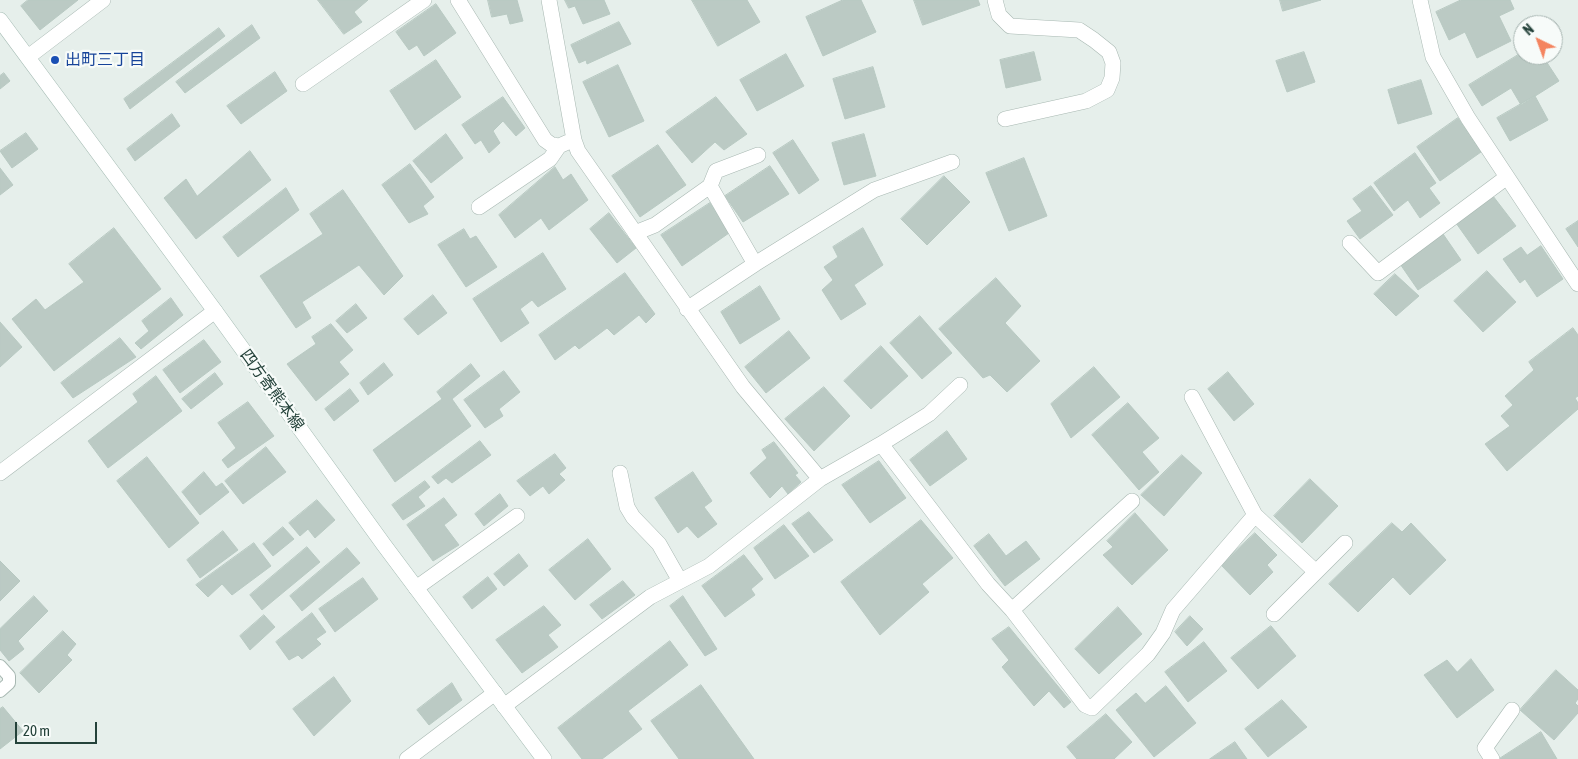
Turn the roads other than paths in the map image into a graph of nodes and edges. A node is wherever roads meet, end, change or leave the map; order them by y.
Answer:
1 (104, 0) edge
2 (424, 0) edge
3 (458, 0) edge
4 (549, 0) edge
5 (995, 0) edge
6 (1420, 0) edge
7 (0, 20) edge
8 (28, 56) junction
9 (303, 84) dead end
10 (1005, 120) dead end
11 (574, 140) junction
12 (559, 146) junction
13 (758, 155) dead end
14 (952, 162) dead end
15 (1507, 177) junction
16 (710, 186) junction
17 (479, 207) dead end
18 (635, 233) junction
19 (1350, 243) dead end
20 (755, 264) junction
21 (1578, 284) edge
22 (687, 309) junction
23 (216, 311) junction
24 (960, 384) dead end
25 (1192, 397) dead end
26 (881, 444) junction
27 (0, 473) edge
28 (620, 473) dead end
29 (820, 479) junction
30 (1132, 501) dead end
31 (1255, 515) junction
32 (517, 516) dead end
33 (1345, 543) dead end
34 (1316, 572) junction
35 (680, 581) junction
36 (416, 588) junction
37 (1012, 610) junction
38 (1274, 614) dead end
39 (0, 666) edge
40 (0, 691) edge
41 (495, 693) junction
42 (504, 706) junction
43 (1512, 710) dead end
44 (407, 759) edge
45 (544, 759) edge
46 (1492, 759) edge

1 - 8 street
2 - 9 street
3 - 12 street
4 - 11 street
5 - 10 street
6 - 15 street
7 - 8 street, 四方寄熊本線
8 - 23 street, 四方寄熊本線
11 - 12 street
11 - 18 street
12 - 17 street
13 - 16 street
14 - 20 street
15 - 19 street
15 - 21 street
16 - 18 street
16 - 20 street
18 - 22 street
20 - 22 street
22 - 29 street
23 - 27 street
23 - 36 street, 四方寄熊本線
24 - 26 street
25 - 31 street
26 - 29 street
26 - 37 street
28 - 35 street
29 - 35 street
30 - 37 street
31 - 34 street
31 - 37 street
32 - 36 street
33 - 34 street
34 - 38 street
35 - 42 street
36 - 41 street, 四方寄熊本線
39 - 40 lane
41 - 42 street, 四方寄熊本線
41 - 44 street
42 - 45 street, 四方寄熊本線
43 - 46 street

